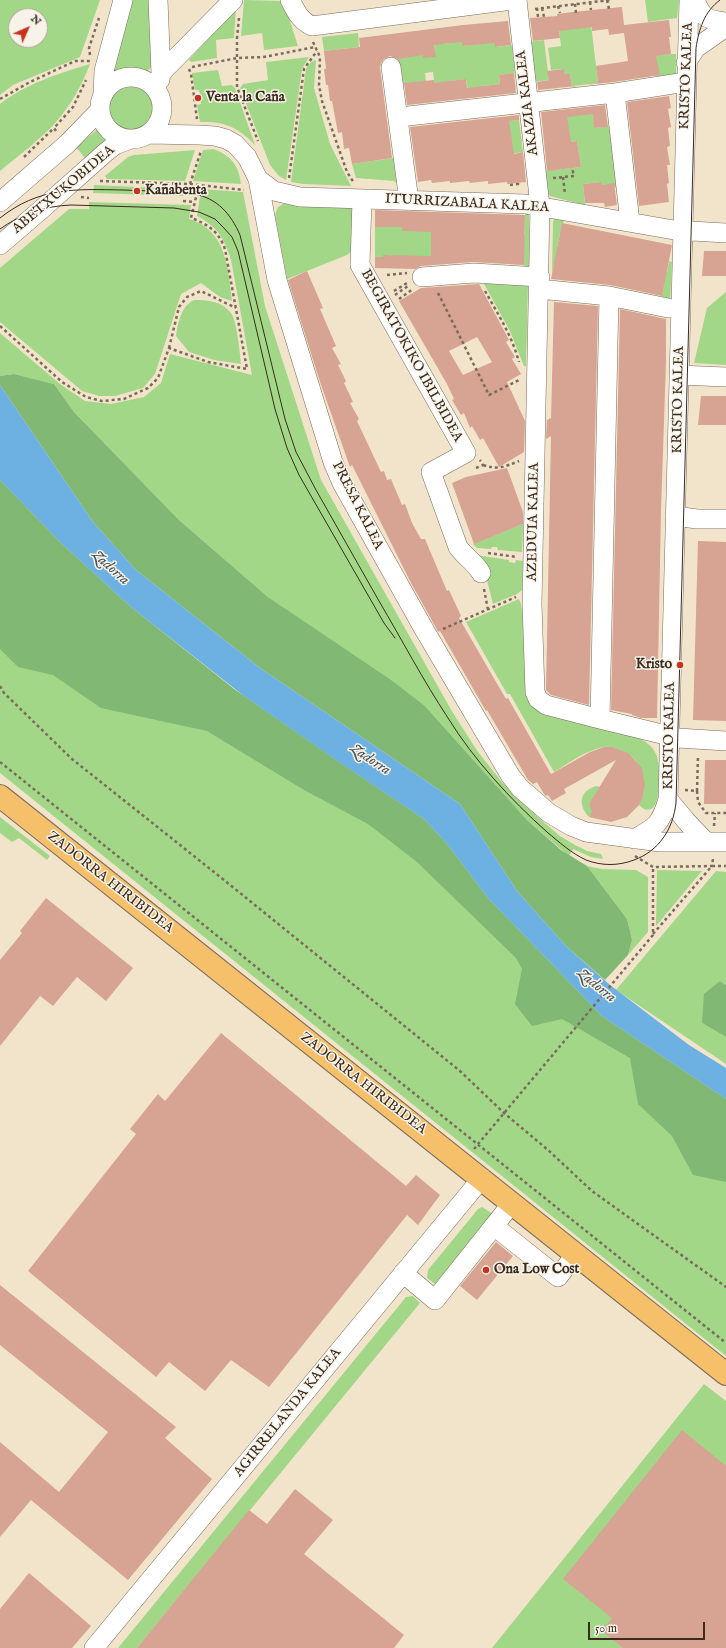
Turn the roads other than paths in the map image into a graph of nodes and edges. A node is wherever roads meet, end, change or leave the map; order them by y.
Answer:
1 (123, 0) edge
2 (158, 0) edge
3 (290, 0) edge
4 (689, 0) edge
5 (696, 0) edge
6 (516, 4) edge
7 (236, 8) edge
8 (726, 22) edge
9 (726, 26) edge
10 (686, 63) junction
11 (391, 67) dead end
12 (159, 82) junction
13 (686, 82) junction
14 (615, 93) junction
15 (102, 102) junction
16 (528, 103) junction
17 (399, 118) junction
18 (140, 137) junction
19 (249, 184) junction
20 (362, 191) junction
21 (409, 201) junction
22 (0, 202) edge
23 (540, 206) junction
24 (630, 222) junction
25 (683, 230) junction
26 (726, 233) edge
27 (2, 243) edge
28 (418, 280) road end
29 (540, 283) junction
30 (609, 296) junction
31 (668, 308) dead end
32 (680, 375) junction
33 (726, 377) edge
34 (676, 516) junction
35 (726, 519) edge
36 (481, 574) road end
37 (600, 719) junction
38 (669, 736) junction
39 (726, 741) edge
40 (668, 794) junction
41 (0, 796) edge
42 (631, 838) junction
43 (706, 842) junction
44 (726, 842) edge
45 (482, 1178) junction
46 (512, 1203) junction
47 (494, 1226) junction
48 (576, 1254) junction
49 (403, 1273) junction
50 (726, 1374) edge
51 (94, 1648) edge

1 - 15 street
2 - 12 street
3 - 6 street
4 - 10 street, KRISTO KALEA
5 - 8 street
6 - 16 street, AKAZIA KALEA
7 - 12 street
9 - 10 street
10 - 13 street, KRISTO KALEA
11 - 17 street
12 - 15 street
12 - 18 street
13 - 14 street
13 - 25 street, KRISTO KALEA
14 - 16 street
14 - 24 street
15 - 18 street
15 - 22 street
16 - 17 street
16 - 23 street, AKAZIA KALEA
17 - 21 street
18 - 19 street, PRESA KALEA
18 - 27 street, ABETXUKOBIDEA
19 - 20 street, ITURRIZABALA KALEA
19 - 42 street, PRESA KALEA
20 - 21 street, ITURRIZABALA KALEA
20 - 36 street, BEGIRATOKIKO IBILBIDEA
21 - 23 street, ITURRIZABALA KALEA
23 - 24 street, ITURRIZABALA KALEA
23 - 29 street, AZEDUIA KALEA
24 - 25 street, ITURRIZABALA KALEA
25 - 26 street, ITURRIZABALA KALEA
25 - 32 street, KRISTO KALEA
28 - 29 street
29 - 30 street
29 - 37 street, AZEDUIA KALEA
30 - 31 street
30 - 37 street
32 - 33 street
32 - 34 street, KRISTO KALEA
34 - 35 street
34 - 38 street, KRISTO KALEA
37 - 38 street, AZEDUIA KALEA
38 - 39 street, AZEDUIA KALEA
38 - 40 street, KRISTO KALEA
40 - 42 street, KRISTO KALEA
40 - 43 street, KRISTO KALEA
41 - 45 main road, ZADORRA HIRIBIDEA
42 - 43 street, PRESA KALEA
43 - 44 street, PRESA KALEA
45 - 46 main road, ZADORRA HIRIBIDEA
45 - 49 street, AGIRRELANDA KALEA
46 - 47 street
46 - 48 main road, ZADORRA HIRIBIDEA
47 - 48 street
47 - 49 street
48 - 50 main road, ZADORRA HIRIBIDEA
49 - 51 street, AGIRRELANDA KALEA

